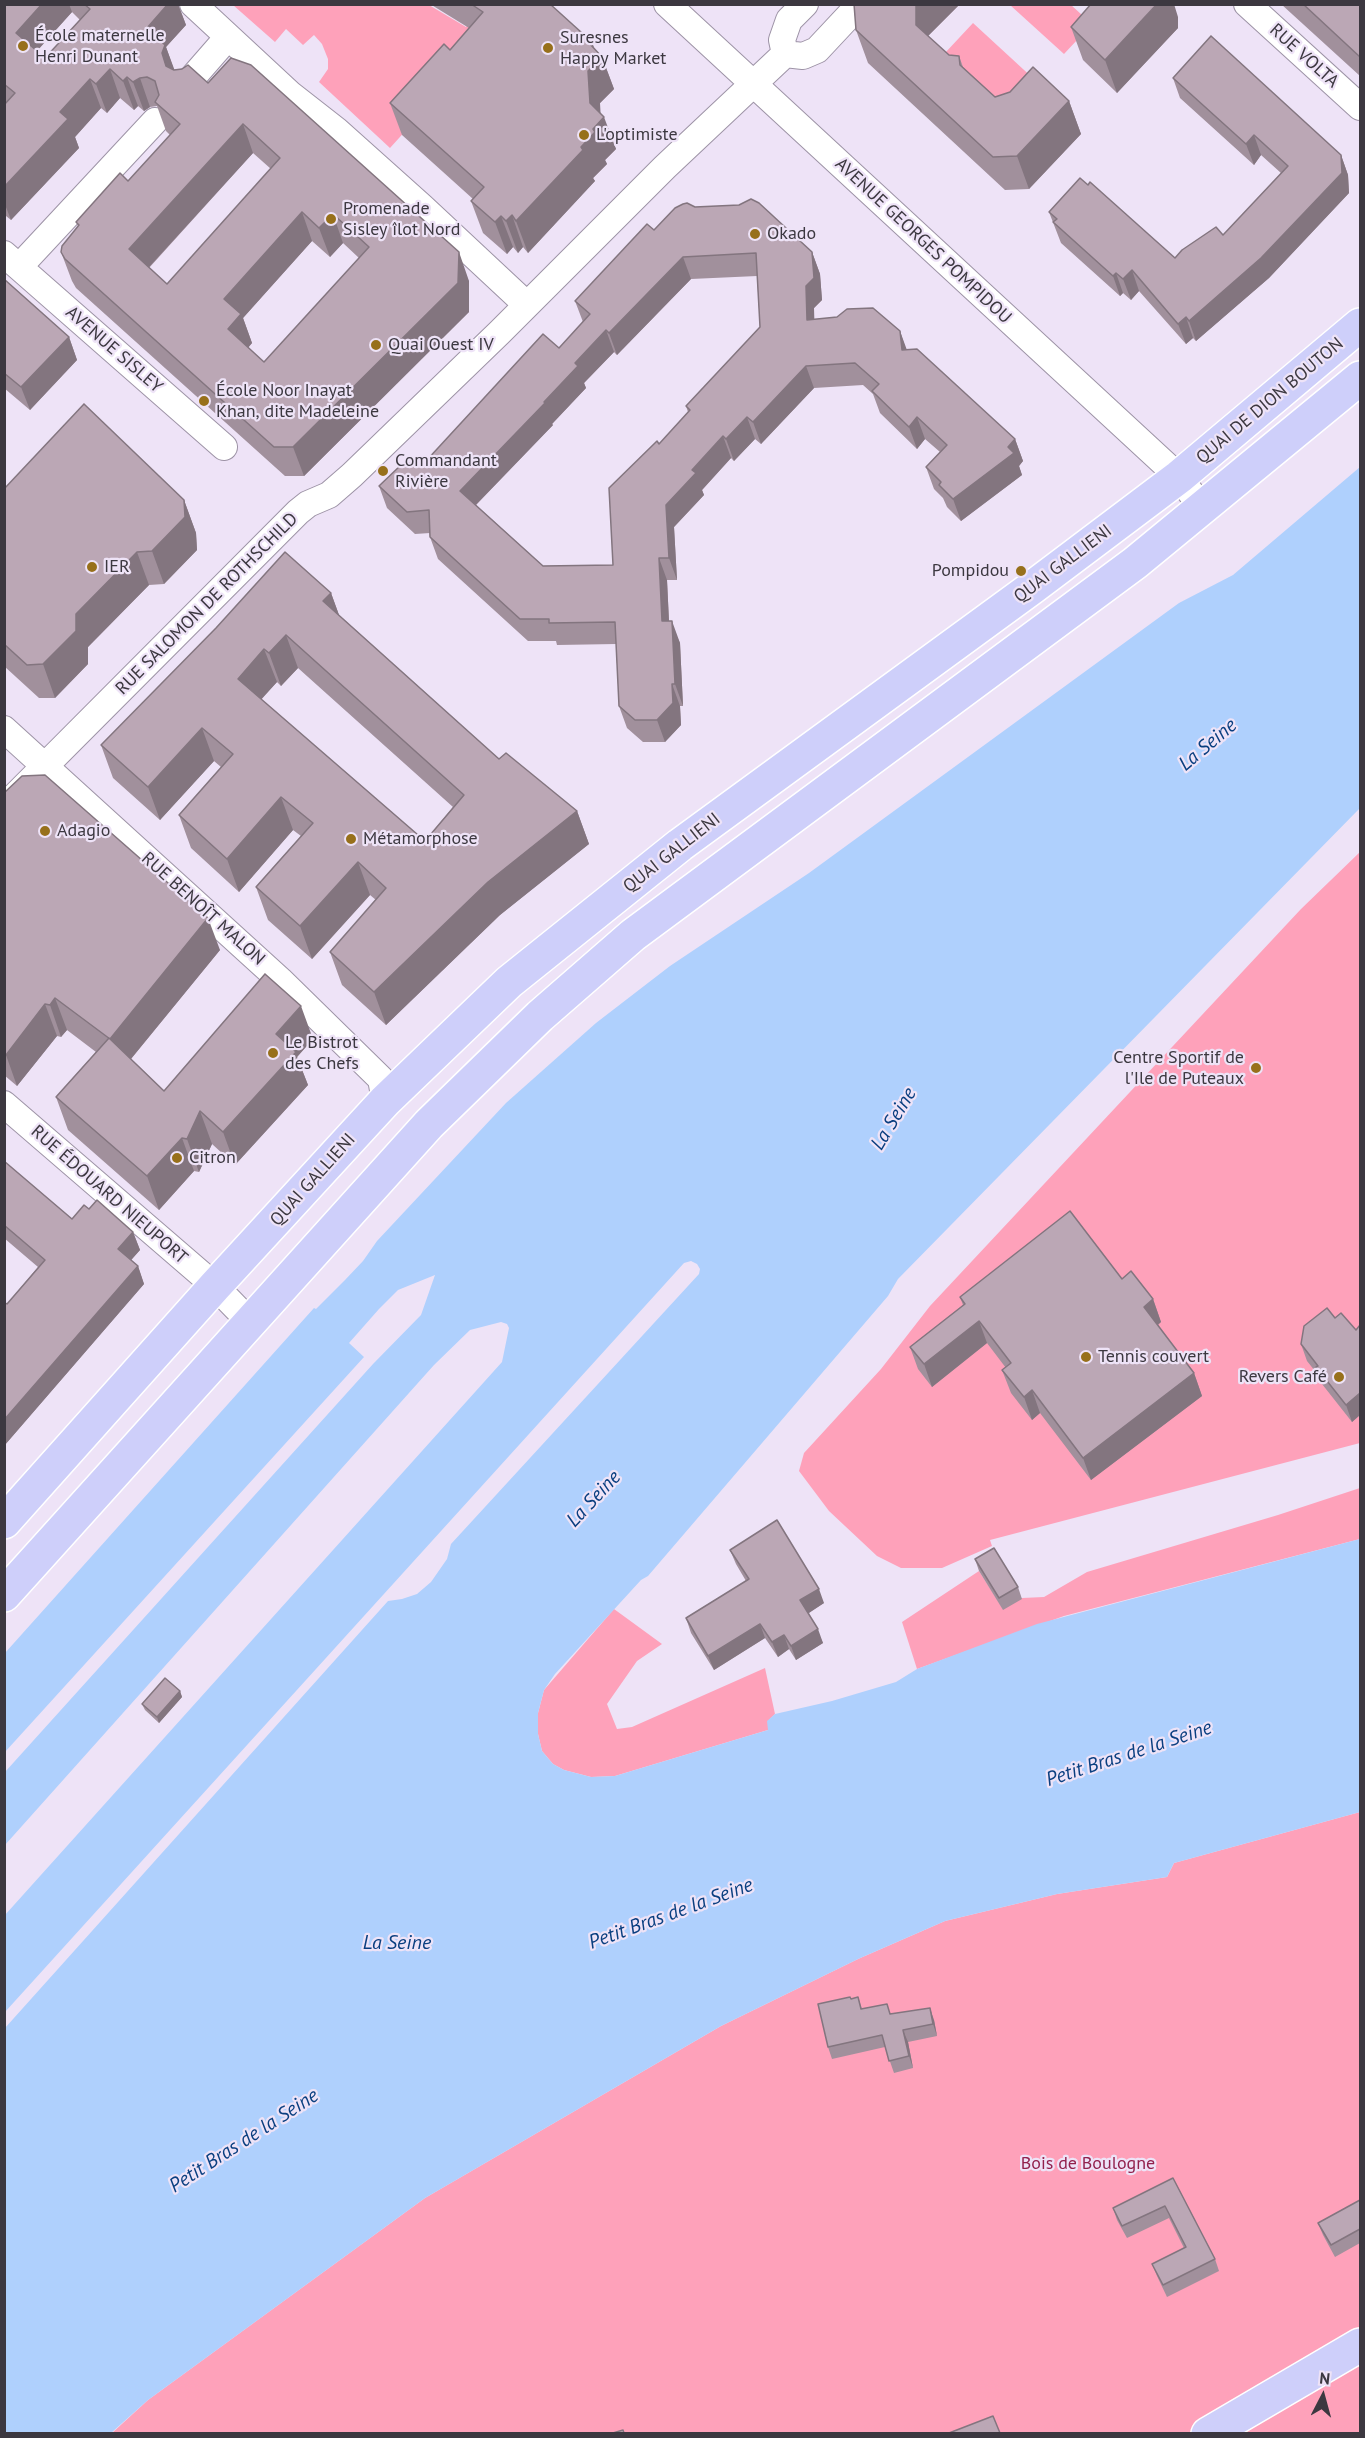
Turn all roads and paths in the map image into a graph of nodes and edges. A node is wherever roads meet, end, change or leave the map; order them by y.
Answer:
1 (193, 4) edge
2 (667, 4) edge
3 (805, 4) edge
4 (860, 4) edge
5 (1247, 4) edge
6 (228, 37) junction
7 (785, 54) junction
8 (187, 84) edge
9 (754, 86) junction
10 (1360, 108) edge
11 (155, 121) dead end
12 (12, 260) edge
13 (527, 305) junction
14 (1360, 326) edge
15 (1360, 378) edge
16 (224, 447) dead end
17 (1179, 477) junction
18 (1203, 509) junction
19 (4, 729) edge
20 (46, 766) junction
21 (4, 807) edge
22 (385, 1101) junction
23 (4, 1104) edge
24 (215, 1286) junction
25 (250, 1322) junction
26 (4, 1522) edge
27 (4, 1595) edge
28 (1360, 2345) edge
29 (1208, 2433) edge

1 - 6 street
2 - 9 street, AVENUE GEORGES POMPIDOU
3 - 7 street
4 - 7 street
5 - 10 street, RUE VOLTA
6 - 8 street
6 - 13 street
7 - 9 street, RUE SALOMON DE ROTHSCHILD
9 - 13 street, RUE SALOMON DE ROTHSCHILD
9 - 17 street, AVENUE GEORGES POMPIDOU
11 - 12 street
12 - 16 street, AVENUE SISLEY
13 - 20 street, RUE SALOMON DE ROTHSCHILD
14 - 17 main road, QUAI DE DION BOUTON
15 - 18 main road
17 - 18 street, AVENUE GEORGES POMPIDOU
17 - 22 main road, QUAI GALLIENI
18 - 25 main road
19 - 20 street, RUE BENOÎT MALON
20 - 21 street, RUE SALOMON DE ROTHSCHILD
20 - 22 street, RUE BENOÎT MALON
22 - 24 main road, QUAI GALLIENI
23 - 24 street, RUE ÉDOUARD NIEUPORT
24 - 25 street
24 - 26 main road, QUAI GALLIENI
25 - 27 main road
28 - 29 main road

